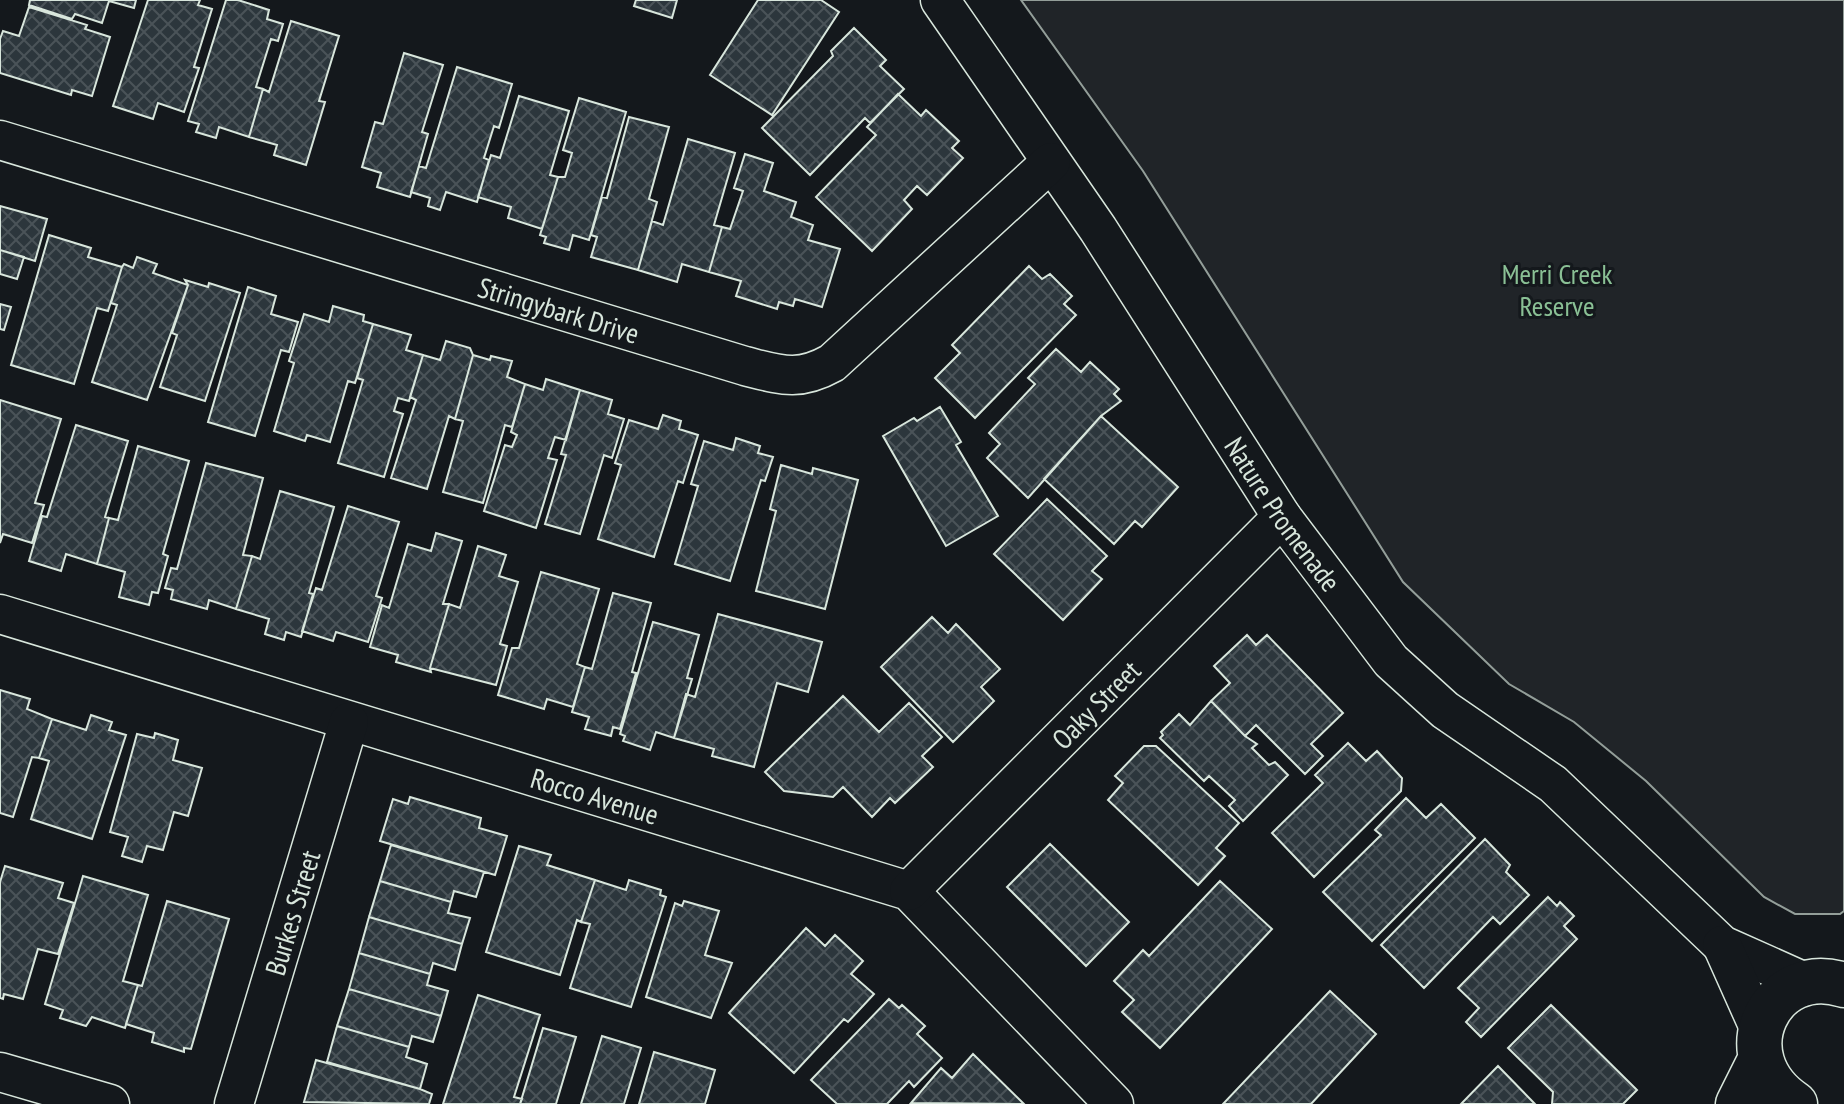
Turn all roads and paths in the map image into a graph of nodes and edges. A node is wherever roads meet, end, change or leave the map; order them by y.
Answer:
1 (940, 0) edge
2 (0, 140) edge
3 (1051, 162) junction
4 (1282, 517) junction
5 (0, 614) edge
6 (349, 722) junction
7 (909, 891) junction
8 (1722, 945) junction
9 (1833, 982) edge
10 (1760, 1045) junction
11 (0, 1072) edge
12 (110, 1104) edge
13 (234, 1104) edge
14 (1114, 1104) edge
15 (1738, 1104) edge
16 (1795, 1104) edge

1 - 3 street, Nature Promenade
2 - 3 street, Stringybark Drive
3 - 4 street, Nature Promenade
4 - 7 street, Oaky Street
4 - 8 street, Nature Promenade
5 - 6 street, Rocco Avenue
6 - 7 street, Rocco Avenue
6 - 13 street, Burkes Street
7 - 14 street, Rocco Avenue
8 - 9 street, Nature Promenade
8 - 10 street, Nature Promenade
9 - 10 street
10 - 15 street
10 - 16 street
11 - 12 street

